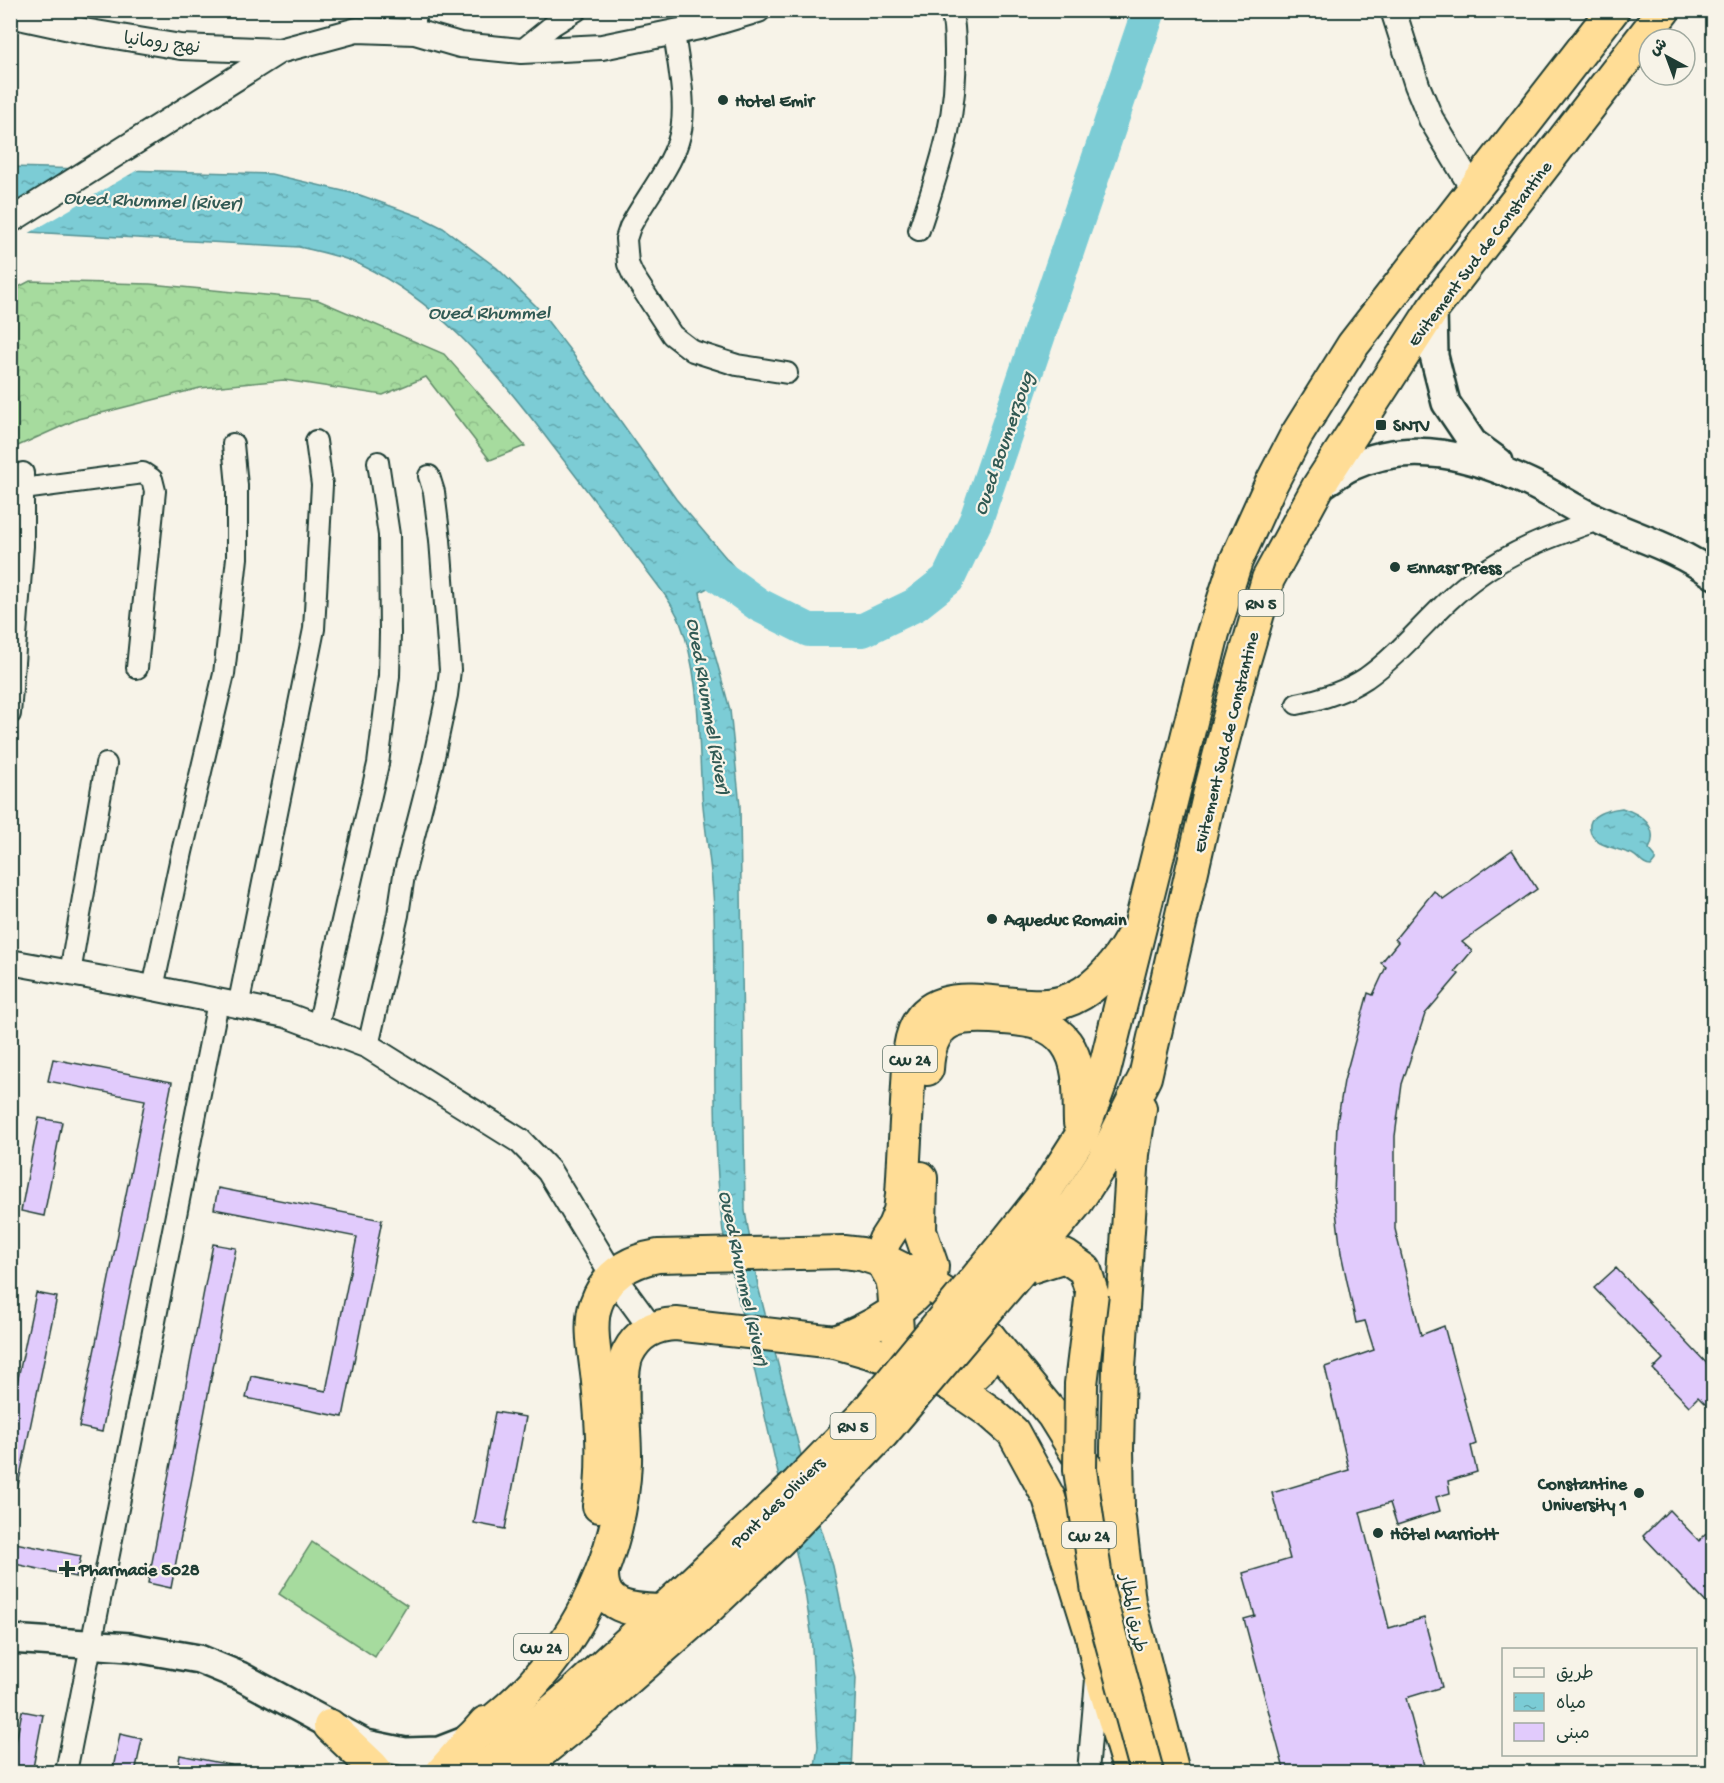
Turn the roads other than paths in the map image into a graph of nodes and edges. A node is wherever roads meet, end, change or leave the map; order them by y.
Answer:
1 (577, 10) edge
2 (758, 10) edge
3 (951, 10) edge
4 (1393, 10) edge
5 (1613, 10) edge
6 (1664, 10) edge
7 (10, 15) edge
8 (415, 21) edge
9 (674, 32) junction
10 (279, 51) junction
11 (521, 51) junction
12 (1473, 189) junction
13 (10, 220) edge
14 (919, 230) dead end
15 (1433, 309) junction
16 (787, 373) dead end
17 (316, 441) dead end
18 (233, 444) dead end
19 (378, 462) dead end
20 (429, 476) dead end
21 (1530, 483) junction
22 (1318, 487) junction
23 (1598, 520) junction
24 (1713, 575) edge
25 (137, 668) dead end
26 (1297, 704) dead end
27 (10, 714) edge
28 (106, 764) dead end
29 (1143, 918) junction
30 (10, 962) edge
31 (70, 973) junction
32 (153, 988) junction
33 (228, 1005) junction
34 (318, 1026) junction
35 (368, 1046) junction
36 (1144, 1077) junction
37 (1081, 1136) junction
38 (1012, 1258) junction
39 (882, 1261) junction
40 (613, 1276) junction
41 (927, 1282) junction
42 (896, 1309) junction
43 (663, 1326) junction
44 (989, 1337) junction
45 (835, 1342) junction
46 (904, 1362) junction
47 (951, 1385) junction
48 (1118, 1510) junction
49 (602, 1572) junction
50 (694, 1601) junction
51 (662, 1611) junction
52 (10, 1639) edge
53 (90, 1643) junction
54 (1098, 1665) junction
55 (330, 1726) junction
56 (470, 1739) junction
57 (1147, 1772) edge
58 (66, 1773) edge
59 (376, 1773) edge
60 (442, 1773) edge
61 (480, 1773) edge
62 (516, 1773) edge
63 (1088, 1773) edge
64 (1130, 1773) edge
65 (1173, 1773) edge

1 - 11 street
2 - 9 street
3 - 14 street
4 - 12 street
5 - 12 highway, Evitement Sud de Constantine / RN 5
6 - 15 highway, Evitement Sud de Constantine / RN 5
7 - 10 street, نهج رومانيا
8 - 10 street
8 - 11 street
9 - 11 street
9 - 16 street
10 - 13 street
12 - 29 highway, Evitement Sud de Constantine / RN 5
15 - 21 main road
15 - 22 highway, Evitement Sud de Constantine / RN 5
17 - 33 street
18 - 32 street
19 - 34 street
20 - 35 street
21 - 22 main road
21 - 23 main road
22 - 36 highway, Evitement Sud de Constantine / RN 5
23 - 24 main road
23 - 26 street
25 - 27 street
28 - 31 street
29 - 37 highway, Evitement Sud de Constantine / RN 5
29 - 39 highway, CW 24
30 - 31 street
31 - 32 street
32 - 33 street
33 - 34 street
33 - 53 street
34 - 35 street
35 - 40 street
36 - 38 highway, Evitement Sud de Constantine / RN 5
36 - 48 highway, CW 24
37 - 38 highway, Evitement Sud de Constantine / RN 5
37 - 41 highway, CW 24
38 - 50 highway, Pont des Oliviers / RN 5, bridge
38 - 57 highway, CW 24, bridge
39 - 40 highway, CW 24
39 - 41 highway, CW 24
39 - 42 highway
40 - 43 street
40 - 56 highway, CW 24
41 - 42 highway, CW 24
41 - 44 highway, CW 24
42 - 45 highway, CW 24
42 - 46 highway
43 - 45 highway, CW 24
43 - 49 highway
44 - 47 highway
44 - 48 highway, CW 24
45 - 46 highway, CW 24
46 - 47 highway, CW 24
47 - 54 highway, CW 24
48 - 65 highway, طريق المطار / CW 24
49 - 51 highway
49 - 56 highway
50 - 51 highway, RN 5
50 - 62 highway, RN 5
51 - 61 highway, RN 5
52 - 53 main road
53 - 55 main road
53 - 58 street
54 - 63 street
54 - 64 highway, CW 24
55 - 56 main road, CW 24
55 - 59 highway
56 - 60 highway, CW 24

